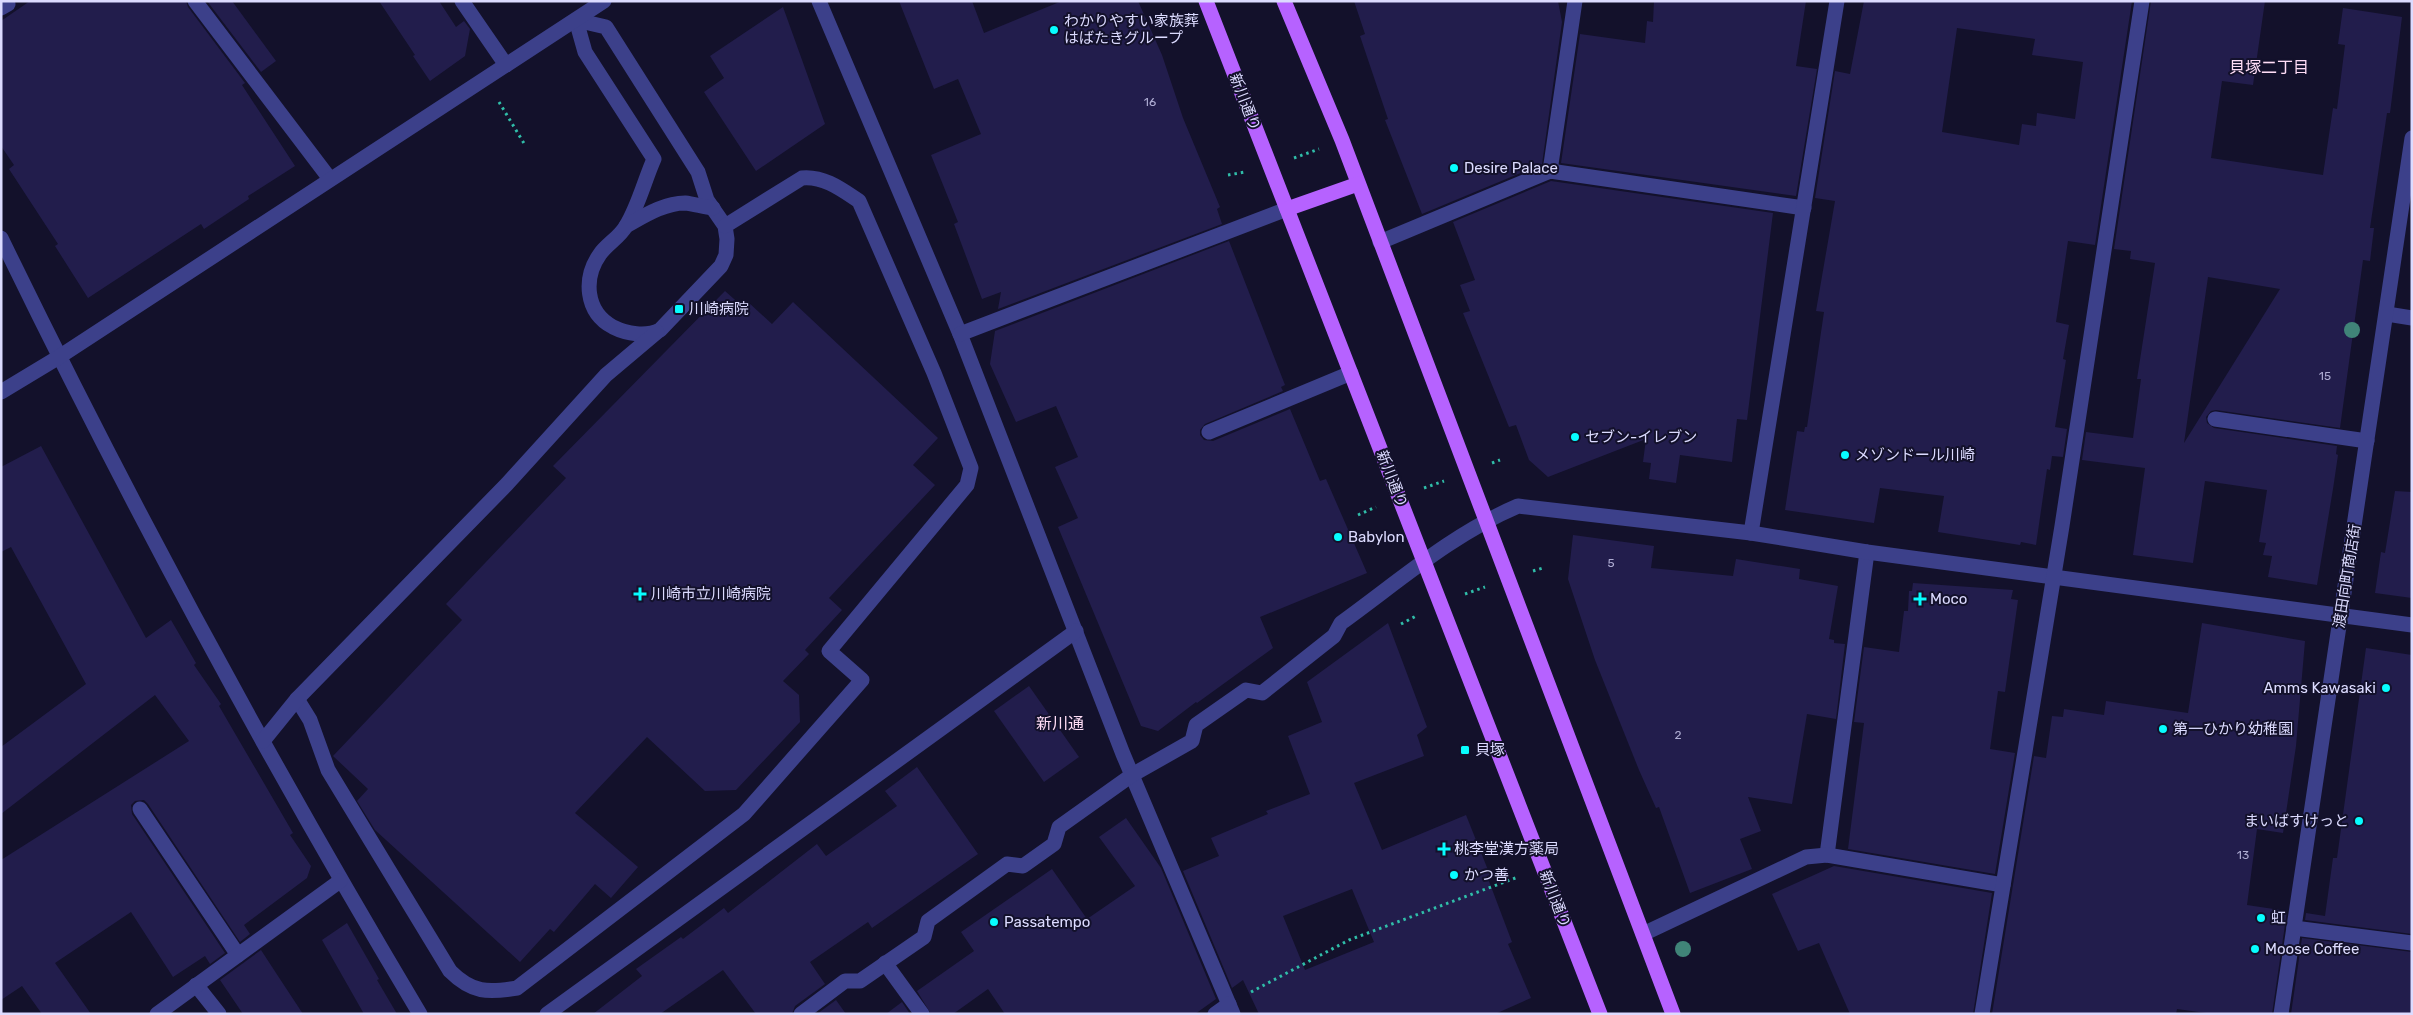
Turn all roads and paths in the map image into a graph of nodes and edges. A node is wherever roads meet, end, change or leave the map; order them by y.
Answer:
1 (195, 1) edge
2 (462, 1) edge
3 (604, 1) edge
4 (819, 1) edge
5 (1206, 1) edge
6 (1284, 1) edge
7 (1575, 1) edge
8 (1837, 1) edge
9 (2142, 1) edge
10 (576, 20) junction
11 (506, 65) junction
12 (497, 100) dead end
13 (2412, 138) edge
14 (1342, 140) junction
15 (525, 145) dead end
16 (1270, 168) junction
17 (1550, 171) junction
18 (1228, 175) dead end
19 (330, 179) junction
20 (1358, 184) junction
21 (713, 208) junction
22 (1804, 208) junction
23 (1287, 209) junction
24 (626, 226) junction
25 (725, 226) junction
26 (1, 238) edge
27 (1380, 242) junction
28 (2387, 314) junction
29 (2412, 318) edge
30 (660, 330) junction
31 (960, 334) junction
32 (59, 357) junction
33 (1351, 373) junction
34 (1, 392) edge
35 (2215, 419) dead end
36 (1209, 432) dead end
37 (2368, 441) junction
38 (1500, 460) dead end
39 (1468, 472) junction
40 (1399, 497) junction
41 (1358, 515) dead end
42 (1485, 520) junction
43 (1751, 533) junction
44 (1867, 552) junction
45 (1424, 560) junction
46 (1543, 568) dead end
47 (2052, 577) junction
48 (1508, 578) junction
49 (1441, 603) junction
50 (2341, 616) junction
51 (1401, 624) dead end
52 (2412, 625) edge
53 (1076, 631) junction
54 (298, 699) junction
55 (263, 741) junction
56 (1132, 775) junction
57 (140, 809) dead end
58 (1827, 855) junction
59 (1543, 868) junction
60 (340, 881) junction
61 (2003, 885) junction
62 (2294, 928) junction
63 (1643, 934) junction
64 (2412, 943) edge
65 (238, 955) junction
66 (886, 963) junction
67 (196, 985) junction
68 (1231, 1009) edge
69 (157, 1014) edge
70 (218, 1014) edge
71 (420, 1014) edge
72 (547, 1014) edge
73 (801, 1014) edge
74 (922, 1014) edge
75 (1215, 1014) edge
76 (1600, 1014) edge
77 (1673, 1014) edge
78 (1982, 1014) edge
79 (2281, 1014) edge

1 - 19 street
2 - 11 street
3 - 10 street
4 - 31 street
5 - 16 main road, 新川通り
6 - 14 main road
7 - 17 street
8 - 22 street
9 - 47 street
10 - 11 street
10 - 21 street
10 - 24 street
11 - 19 street
12 - 15 path
13 - 28 street, 渡田向町商店街
14 - 16 path
14 - 20 main road
16 - 18 path
16 - 23 main road, 新川通り
17 - 22 street
17 - 27 street
19 - 32 street
20 - 23 main road
20 - 27 main road
21 - 24 street
21 - 25 street
22 - 43 street
23 - 31 street
23 - 33 main road, 新川通り
24 - 30 street
25 - 30 street
25 - 54 street
26 - 32 street
27 - 39 main road
28 - 29 street
28 - 37 street, 渡田向町商店街
30 - 54 street
31 - 53 street
32 - 34 street
32 - 55 street
33 - 36 street
33 - 40 main road, 新川通り
35 - 37 street
37 - 50 street, 渡田向町商店街
38 - 39 path
39 - 40 path
39 - 42 main road
40 - 41 path
40 - 45 main road, 新川通り
42 - 43 street
42 - 45 street
42 - 48 main road
43 - 44 street
44 - 47 street
44 - 58 street
45 - 49 main road, 新川通り
45 - 56 street
46 - 48 path
47 - 50 street
47 - 61 street
48 - 49 path
48 - 63 main road
49 - 51 path
49 - 59 main road, 新川通り
50 - 52 street
50 - 62 street, 渡田向町商店街
53 - 56 street
53 - 72 street
54 - 55 street
55 - 60 street
56 - 66 street
56 - 68 street
57 - 65 street
58 - 61 street
58 - 63 street
59 - 68 path
59 - 76 main road, 新川通り
60 - 65 street
60 - 71 street
61 - 78 street
62 - 64 street
62 - 79 street, 渡田向町商店街
63 - 77 main road
65 - 67 street
66 - 73 street
66 - 74 street
67 - 69 street
67 - 70 street
68 - 75 street

